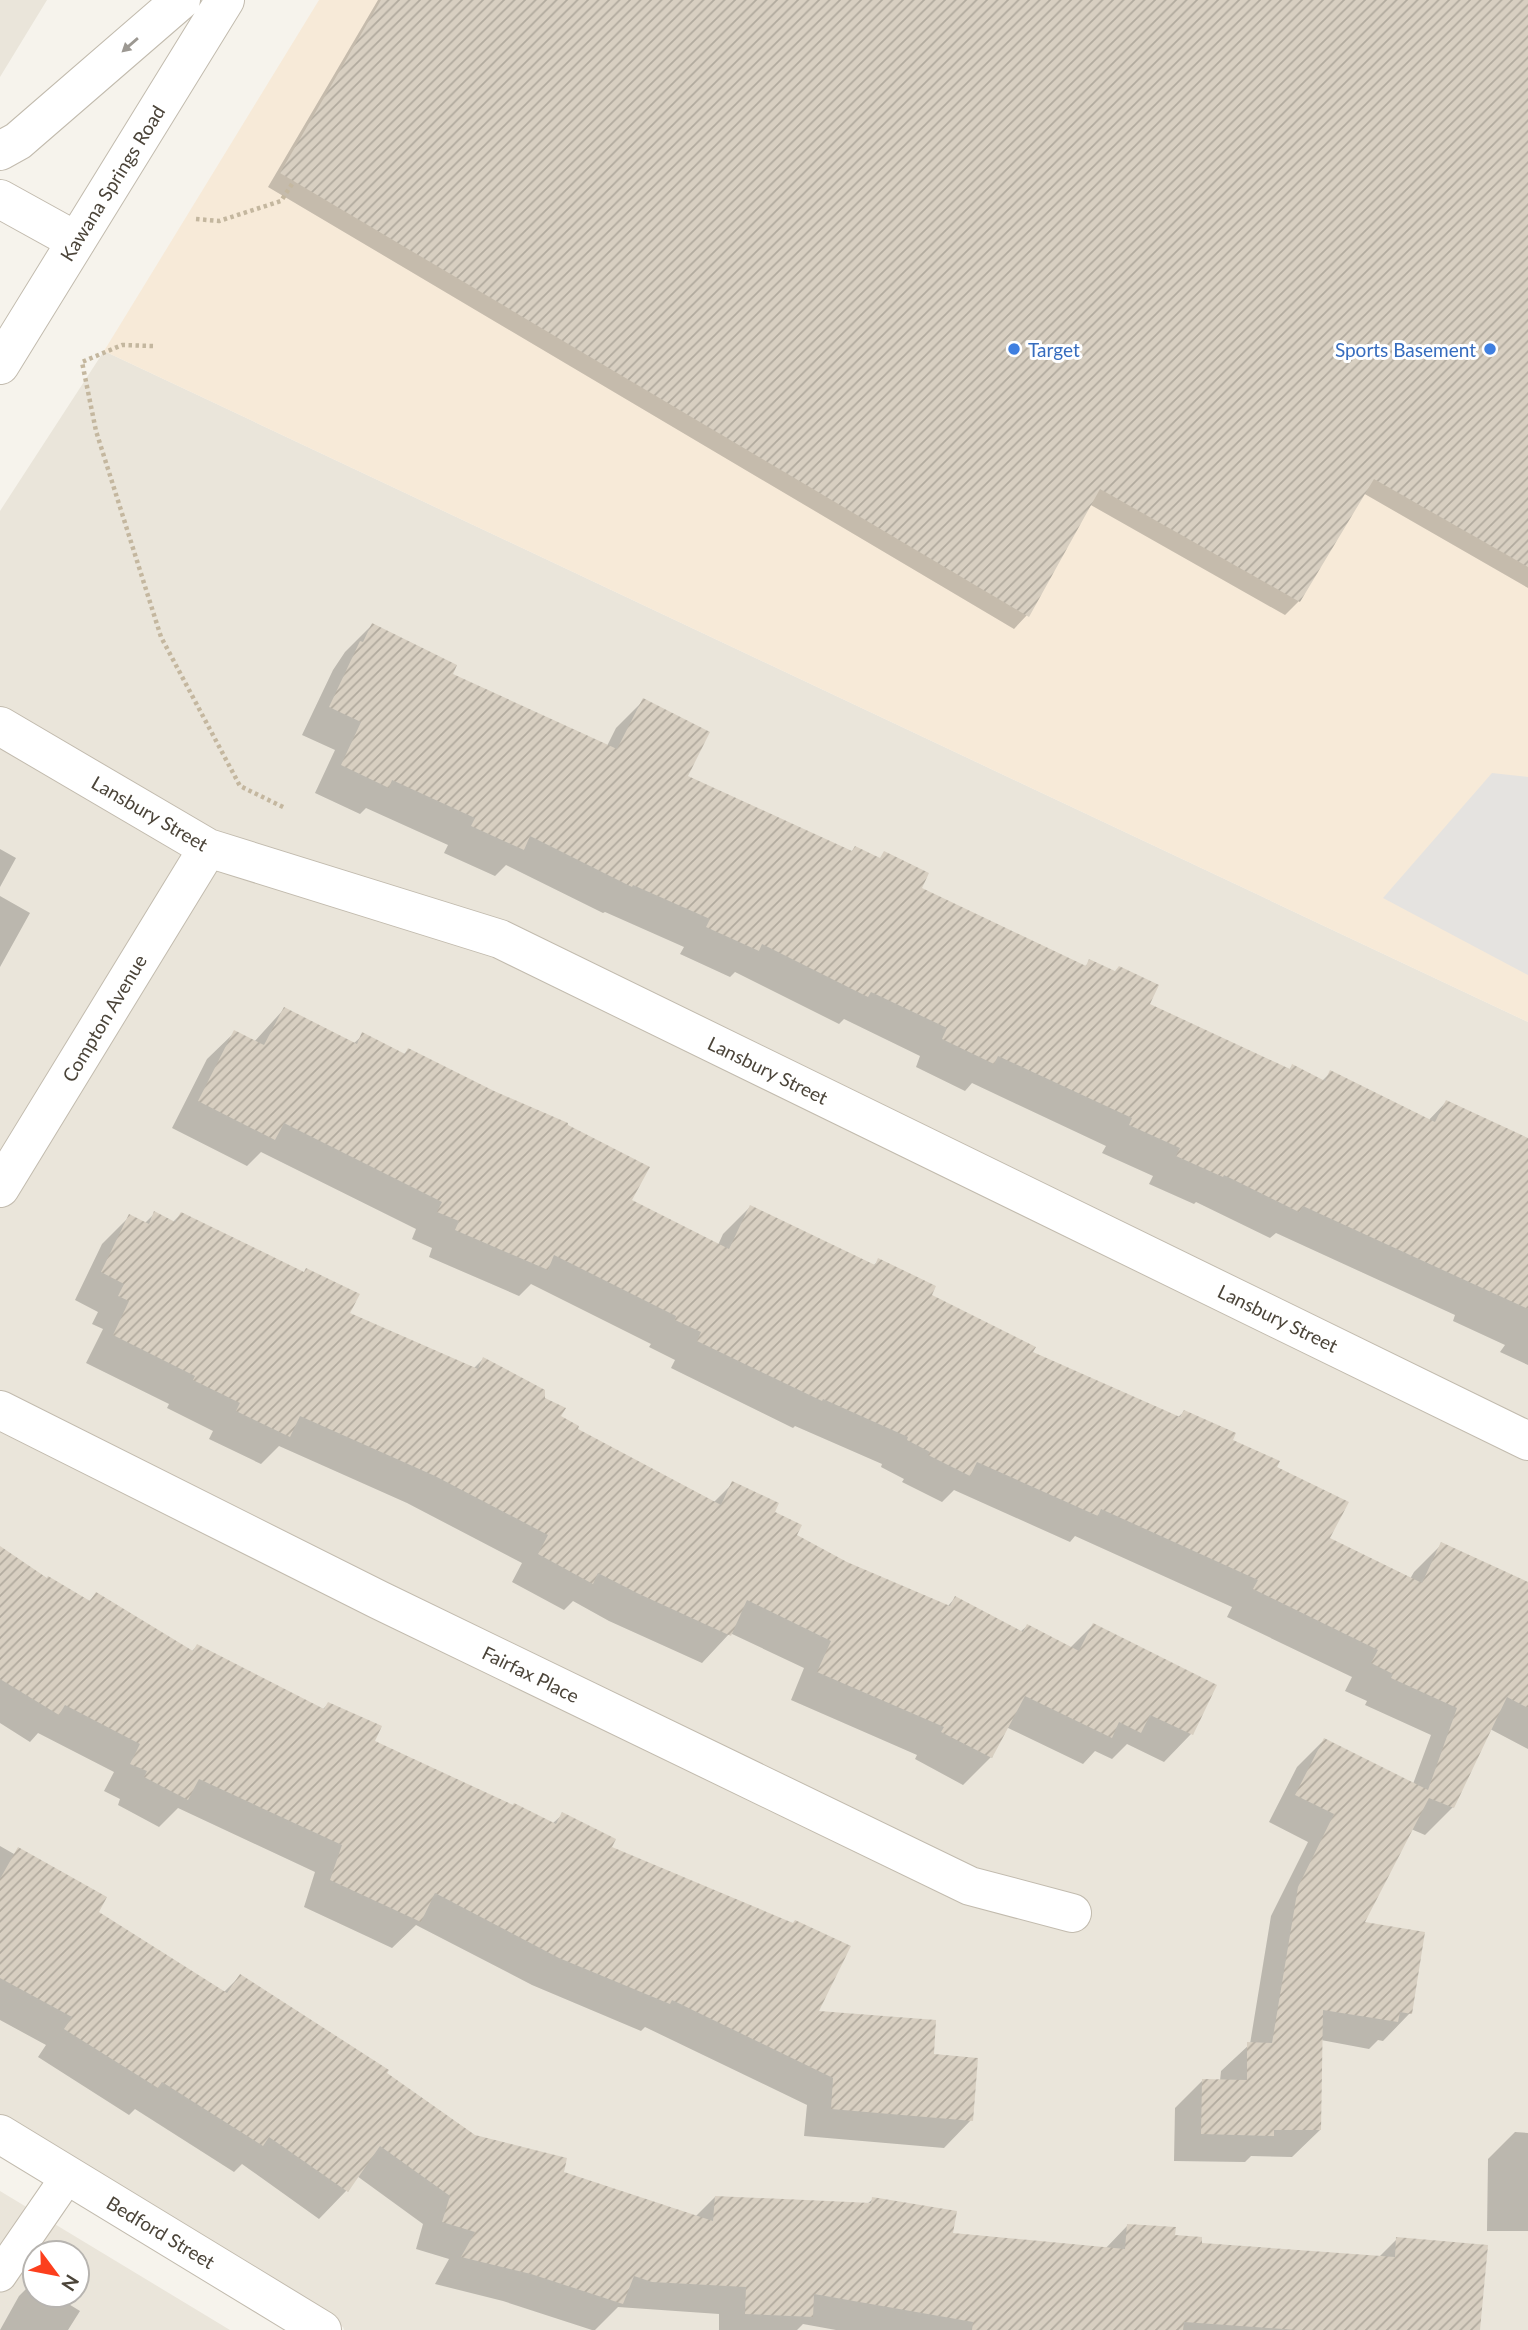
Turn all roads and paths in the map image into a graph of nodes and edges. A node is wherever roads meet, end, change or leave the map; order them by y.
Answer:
1 (181, 0) edge
2 (225, 0) edge
3 (0, 151) edge
4 (294, 181) dead end
5 (0, 199) edge
6 (196, 219) dead end
7 (76, 242) junction
8 (153, 346) dead end
9 (0, 365) edge
10 (0, 726) edge
11 (285, 808) dead end
12 (208, 848) junction
13 (0, 1188) edge
14 (0, 1410) edge
15 (1528, 1441) edge
16 (1072, 1913) dead end
17 (0, 2134) edge
18 (68, 2176) junction
19 (0, 2275) edge
20 (322, 2330) edge

1 -> 3 street
2 - 7 street, Kawana Springs Road
4 - 6 path
5 - 7 street
7 - 9 street, Kawana Springs Road
8 - 11 path
10 - 12 street, Lansbury Street
12 - 13 street, Compton Avenue
12 - 15 street, Lansbury Street
14 - 16 street, Fairfax Place
17 - 18 street, Bedford Street
18 - 19 lane
18 - 20 street, Bedford Street

